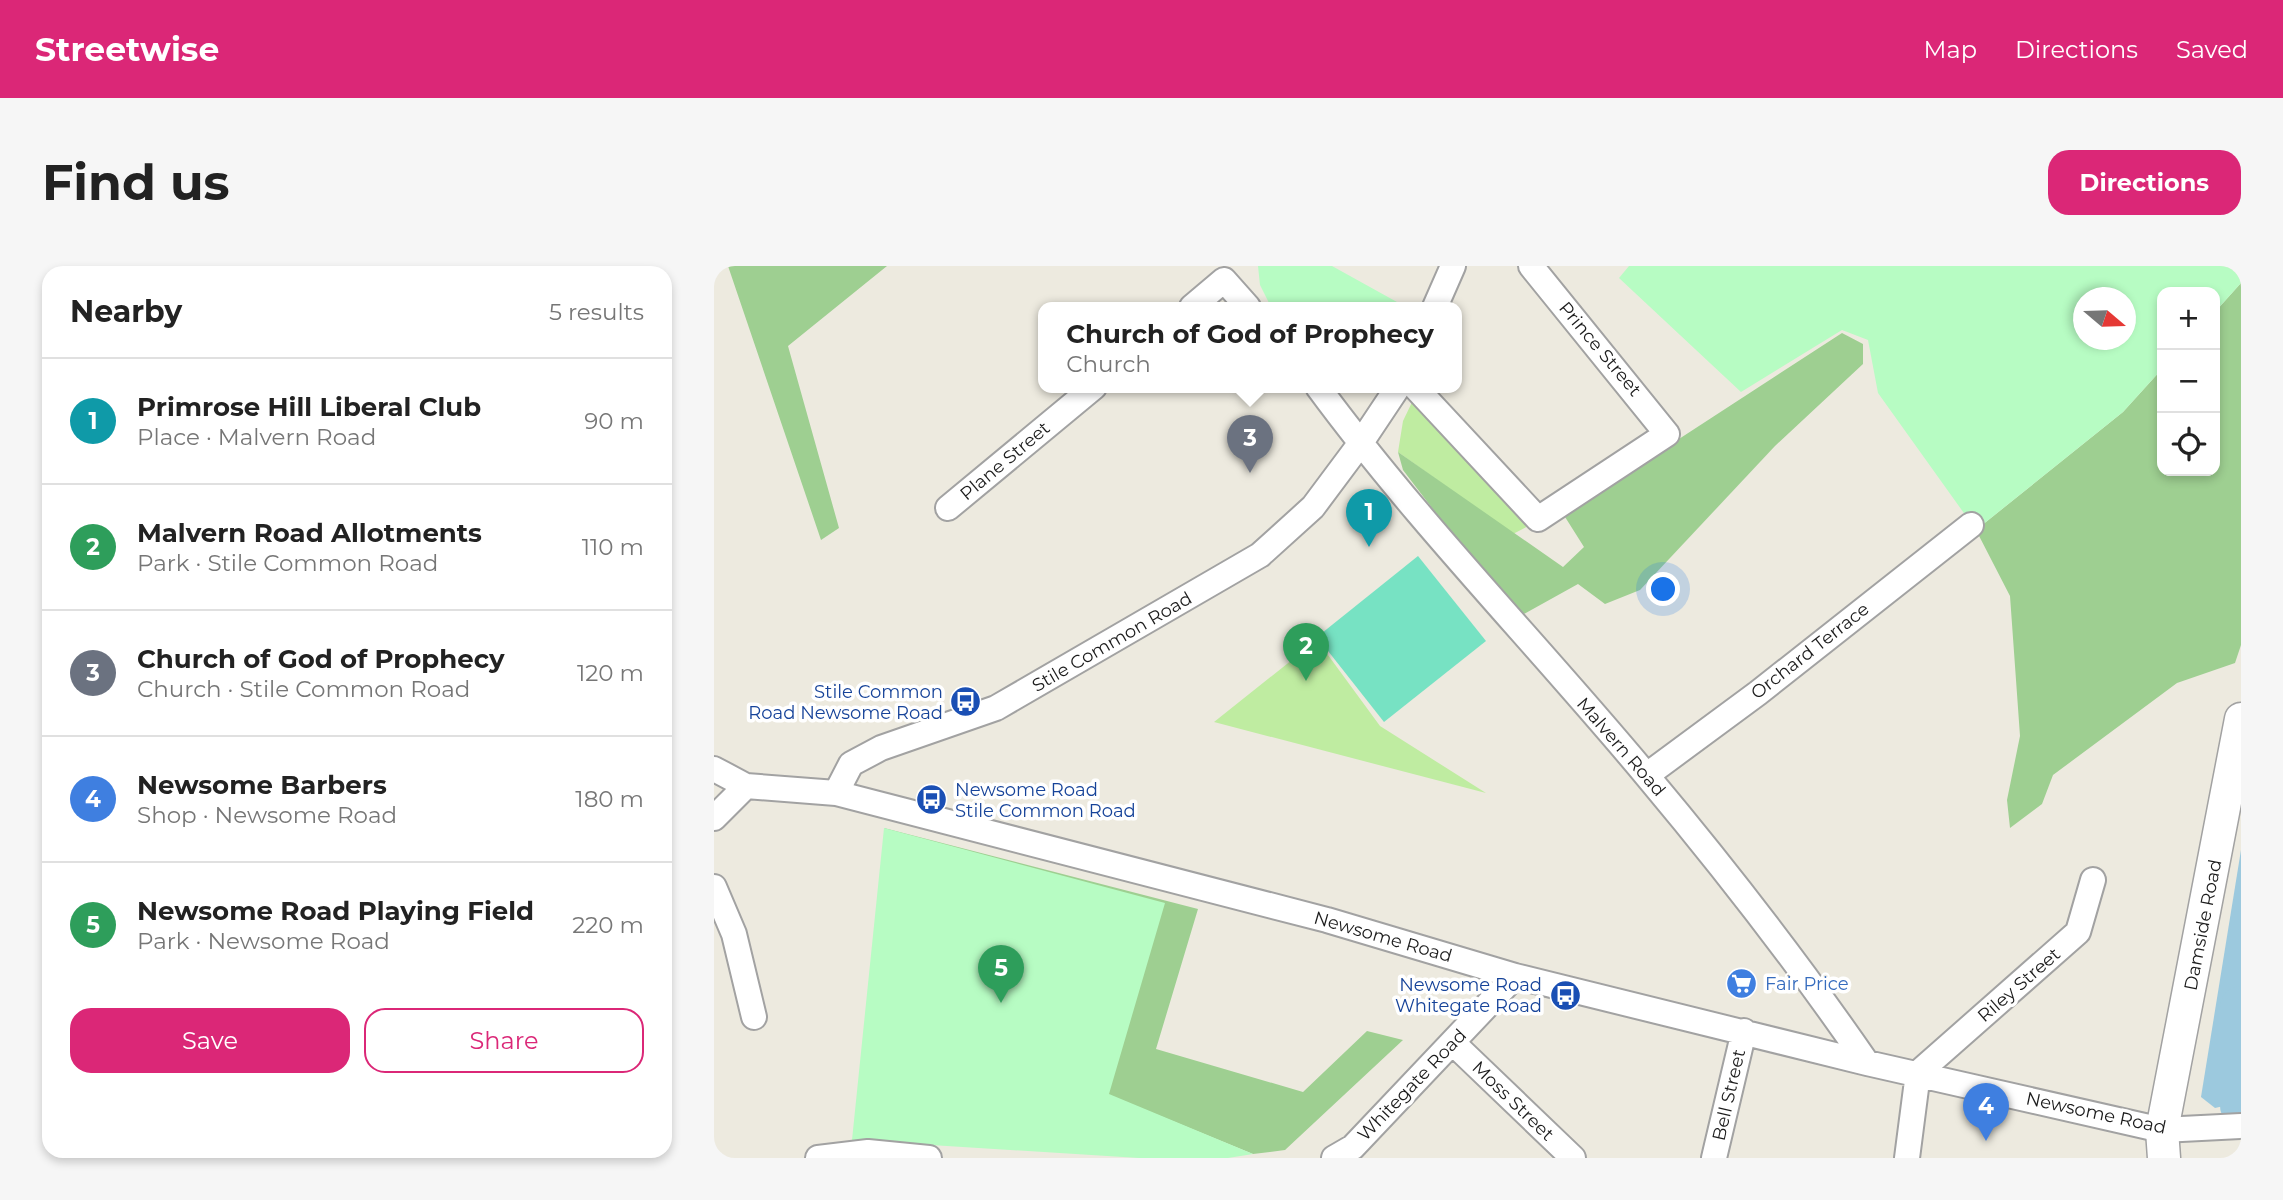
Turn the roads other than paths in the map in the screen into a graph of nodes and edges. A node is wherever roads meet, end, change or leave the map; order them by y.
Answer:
1 (1453, 266) edge
2 (1531, 266) edge
3 (1228, 273) edge
4 (1197, 302) edge
5 (1245, 302) edge
6 (1436, 302) edge
7 (1087, 393) edge
8 (1322, 393) edge
9 (1394, 393) edge
10 (1421, 393) edge
11 (1360, 444) junction
12 (948, 508) dead end
13 (1971, 524) dead end
14 (2241, 719) edge
15 (714, 769) edge
16 (1647, 775) junction
17 (746, 786) junction
18 (836, 793) junction
19 (714, 818) edge
20 (2093, 880) dead end
21 (714, 887) edge
22 (1515, 976) junction
23 (754, 1017) dead end
24 (1744, 1031) junction
25 (1453, 1043) junction
26 (1867, 1063) junction
27 (1918, 1073) junction
28 (2241, 1126) edge
29 (2167, 1139) edge
30 (818, 1158) edge
31 (929, 1158) edge
32 (1334, 1158) edge
33 (1573, 1158) edge
34 (1714, 1158) edge
35 (1907, 1158) edge

1 - 6 street
2 - 10 street, Prince Street
3 - 4 street
3 - 5 street
7 - 12 street, Plane Street
8 - 11 street
9 - 11 street, Stile Common Road
11 - 16 street, Malvern Road
11 - 18 street, Stile Common Road
13 - 16 street, Orchard Terrace
14 - 29 street, Damside Road
15 - 17 street, Newsome Road
16 - 26 street, Malvern Road
17 - 18 street, Newsome Road
17 - 19 street
18 - 22 street, Newsome Road
20 - 27 street, Riley Street
21 - 23 street
22 - 24 street, Newsome Road
22 - 25 street, Whitegate Road
24 - 26 street, Newsome Road
24 - 34 street, Bell Street
25 - 32 street, Whitegate Road
25 - 33 street, Moss Street
26 - 27 street, Newsome Road
27 - 29 street, Newsome Road
27 - 35 street
28 - 29 street, Newsome Road
30 - 31 street

